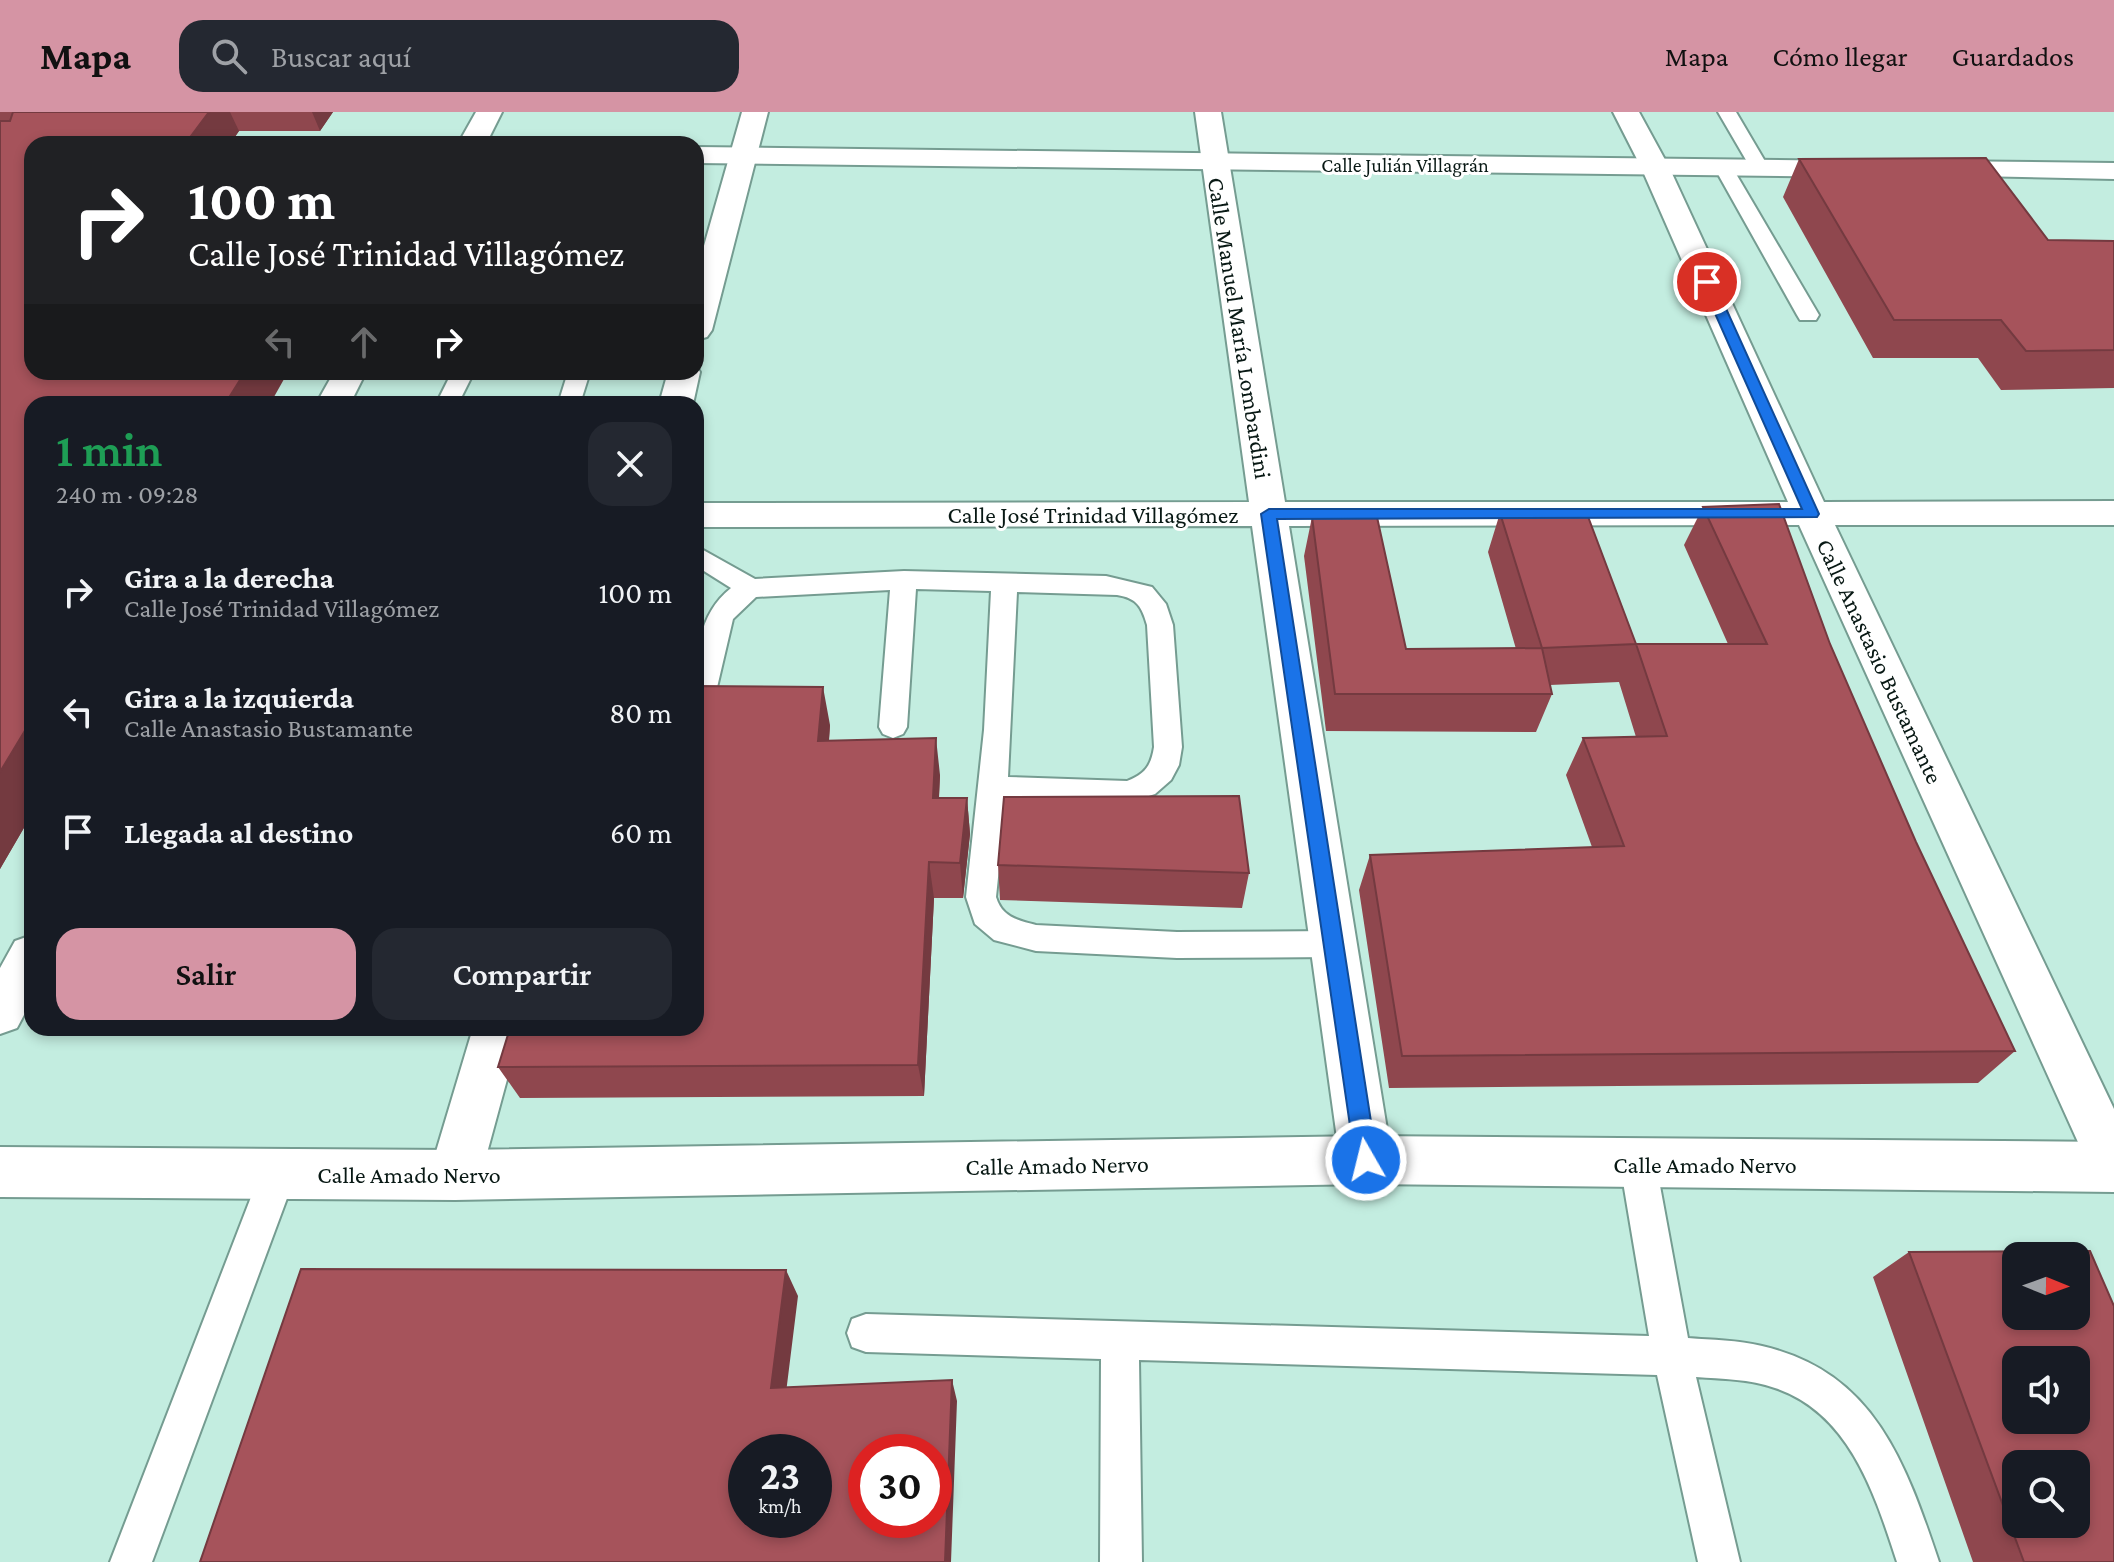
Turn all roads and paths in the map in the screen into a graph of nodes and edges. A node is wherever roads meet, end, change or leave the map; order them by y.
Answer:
1 (489, 112) edge
2 (755, 112) edge
3 (1208, 112) edge
4 (1626, 112) edge
5 (1727, 112) edge
6 (476, 136) edge
7 (704, 155) edge
8 (744, 155) junction
9 (1215, 163) junction
10 (1655, 167) junction
11 (1723, 167) junction
12 (1760, 168) junction
13 (1883, 169) edge
14 (1914, 169) edge
15 (2114, 171) edge
16 (704, 301) edge
17 (1808, 315) dead end
18 (2114, 513) edge
19 (1269, 514) junction
20 (1812, 514) junction
21 (704, 515) edge
22 (704, 560) edge
23 (904, 580) junction
24 (1004, 584) junction
25 (751, 588) junction
26 (705, 689) edge
27 (893, 727) dead end
28 (994, 788) junction
29 (1334, 944) junction
30 (24, 970) edge
31 (0, 1013) edge
32 (495, 1036) edge
33 (1366, 1160) junction
34 (1638, 1164) junction
35 (2114, 1166) edge
36 (0, 1172) edge
37 (278, 1174) junction
38 (455, 1175) junction
39 (866, 1333) dead end
40 (1120, 1340) junction
41 (1672, 1356) junction
42 (131, 1562) edge
43 (1121, 1562) edge
44 (1719, 1562) edge
45 (1918, 1562) edge

1 - 6 street
2 - 8 street
3 - 9 street, Calle Manuel María Lombardini
4 - 10 street, Calle Anastasio Bustamante
5 - 12 lane
7 - 8 street, Calle Julián Villagrán
8 - 9 street, Calle Julián Villagrán
8 - 16 street
9 - 10 street, Calle Julián Villagrán
9 - 19 street, Calle Manuel María Lombardini
10 - 11 street, Calle Julián Villagrán
10 - 20 street, Calle Anastasio Bustamante
11 - 12 street, Calle Julián Villagrán
11 - 17 lane
12 - 13 street, Calle Julián Villagrán
14 - 15 street
18 - 20 street, Calle José Trinidad Villagómez
19 - 20 street, Calle José Trinidad Villagómez
19 - 21 street, Calle José Trinidad Villagómez
19 - 29 street, Calle Manuel María Lombardini
20 - 35 street, Calle Anastasio Bustamante
22 - 25 lane
23 - 24 lane
23 - 25 lane
23 - 27 lane
24 - 28 lane
24 - 28 lane
25 - 26 lane
28 - 29 lane
29 - 33 street, Calle Manuel María Lombardini
30 - 31 street
32 - 38 street
33 - 34 street, Calle Amado Nervo
33 - 38 street, Calle Amado Nervo
34 - 35 street, Calle Amado Nervo
34 - 41 lane
36 - 37 street, Calle Amado Nervo
37 - 38 street, Calle Amado Nervo
37 - 42 lane
39 - 40 lane
40 - 41 lane
40 - 43 lane
41 - 44 lane
41 - 45 lane

